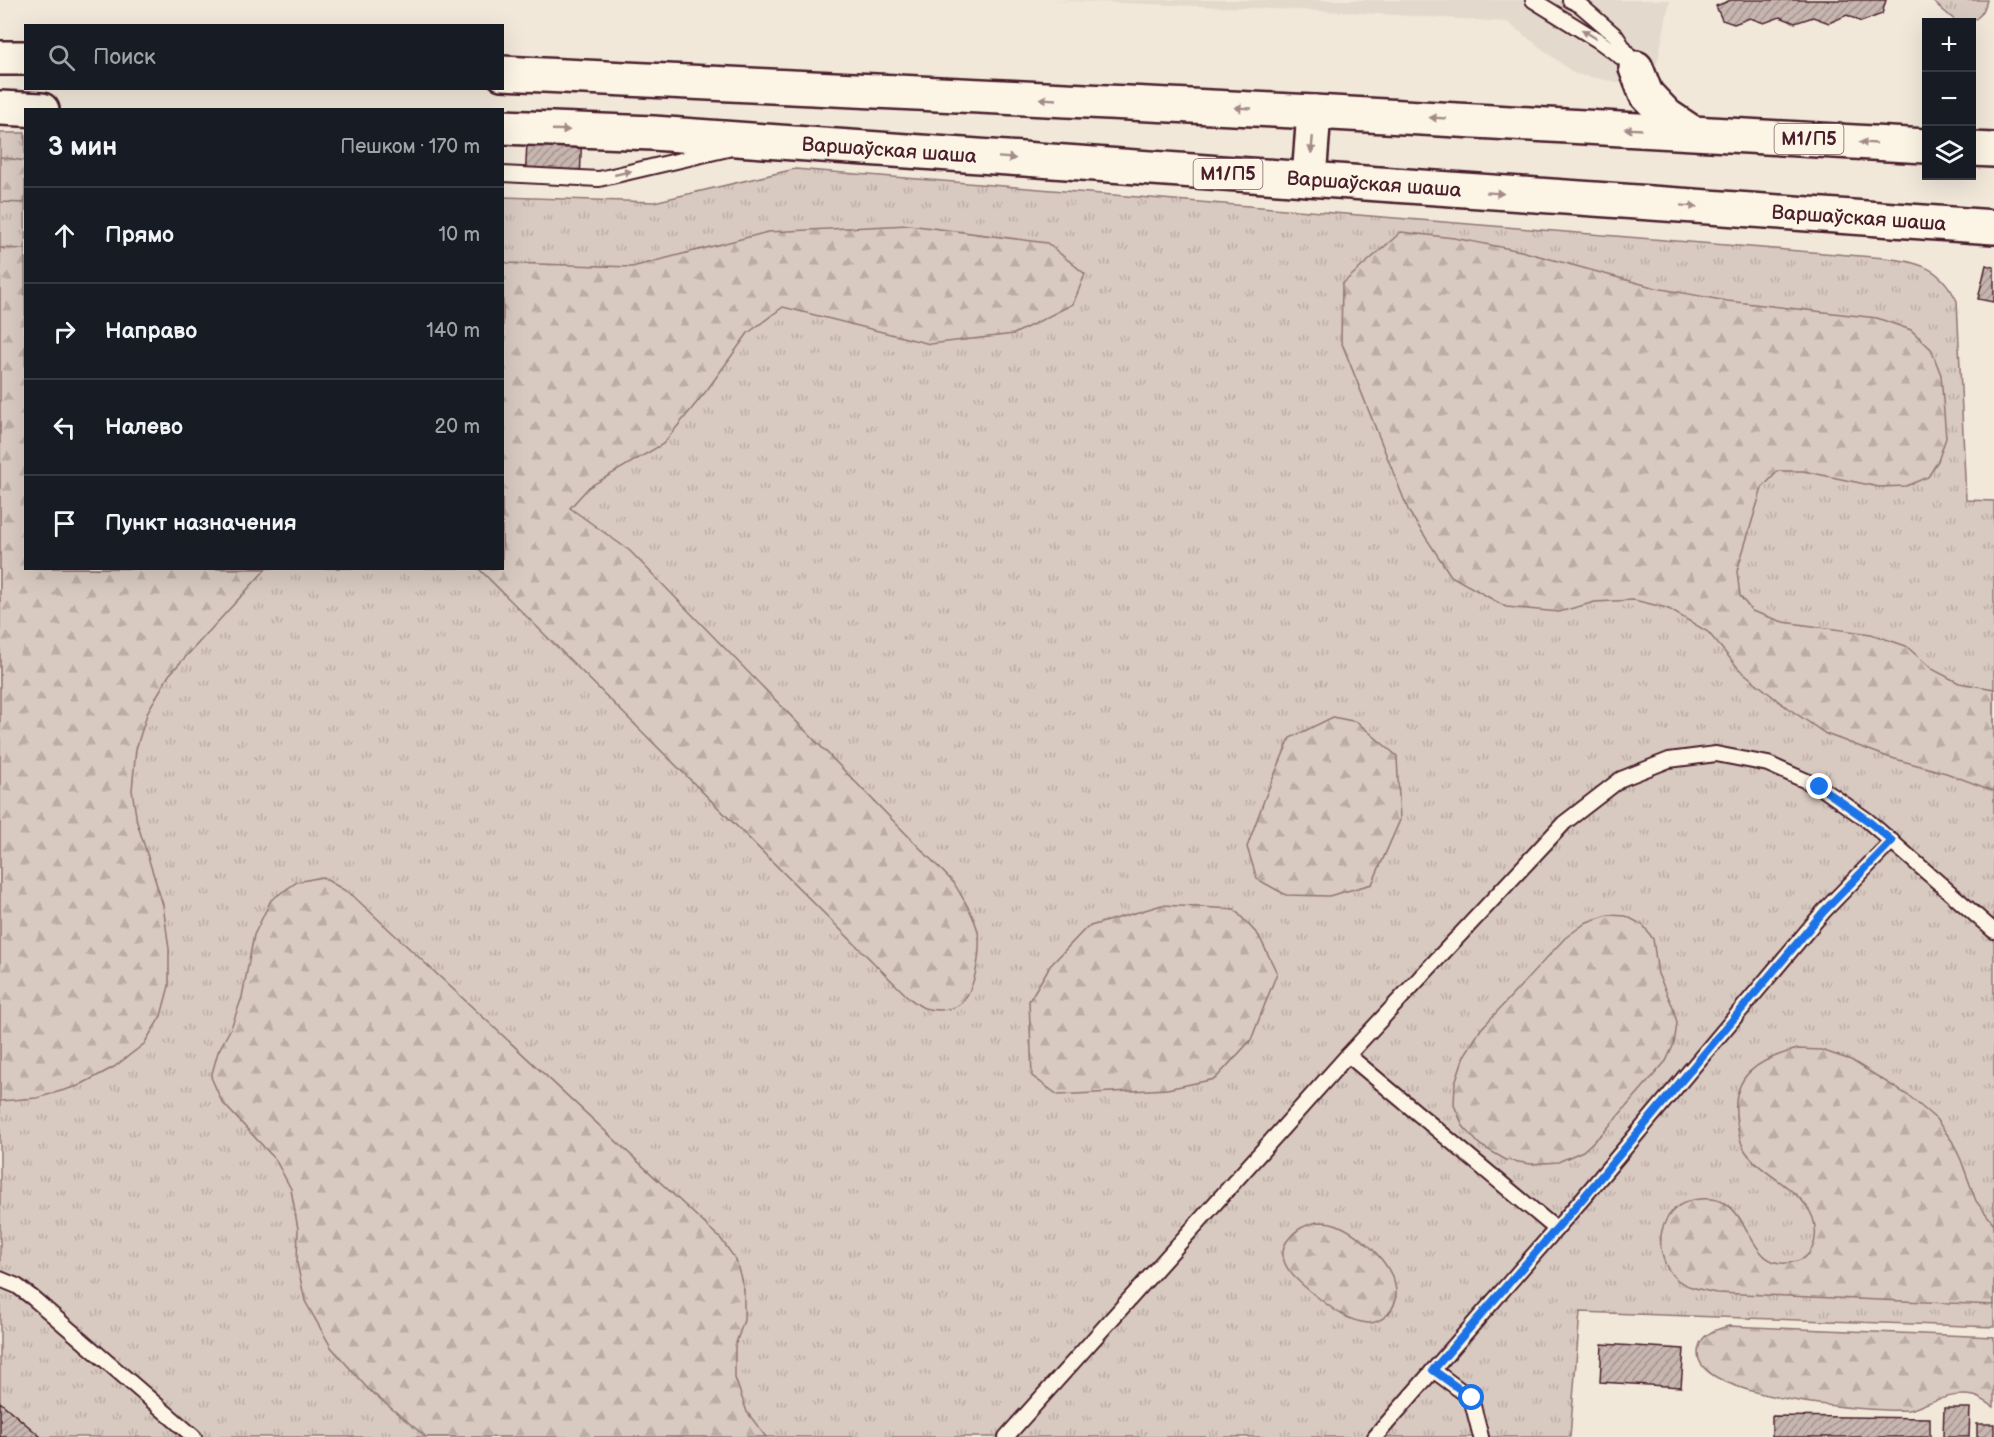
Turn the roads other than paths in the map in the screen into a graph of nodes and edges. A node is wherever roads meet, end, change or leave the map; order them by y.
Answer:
1 (1533, 0) edge
2 (1570, 0) edge
3 (0, 58) edge
4 (24, 58) edge
5 (1636, 68) junction
6 (504, 73) edge
7 (0, 108) edge
8 (24, 109) edge
9 (1314, 112) junction
10 (504, 127) edge
11 (1691, 132) junction
12 (765, 141) junction
13 (1922, 147) edge
14 (504, 174) edge
15 (1309, 179) junction
16 (1994, 227) edge
17 (1892, 841) junction
18 (1994, 931) edge
19 (1348, 1055) junction
20 (1556, 1229) junction
21 (0, 1279) edge
22 (1433, 1370) junction
23 (194, 1437) edge
24 (1006, 1437) edge
25 (1375, 1437) edge
26 (1481, 1437) edge

5 -> 1 lane
2 - 5 lane
3 - 4 highway
5 - 11 highway
9 -> 6 highway, М1/П5
7 - 8 highway
11 -> 9 highway, М1/П5
9 -> 15 highway
10 -> 12 highway, Варшаўская шаша / М1/П5
13 -> 11 highway, М1/П5
14 -> 12 lane
12 -> 15 highway, Варшаўская шаша / М1/П5
15 -> 16 highway, Варшаўская шаша / М1/П5
17 - 18 lane
17 - 19 lane
17 - 20 lane
19 - 20 lane
19 - 24 lane
20 - 22 lane
21 - 23 lane
22 - 25 lane
22 - 26 lane

